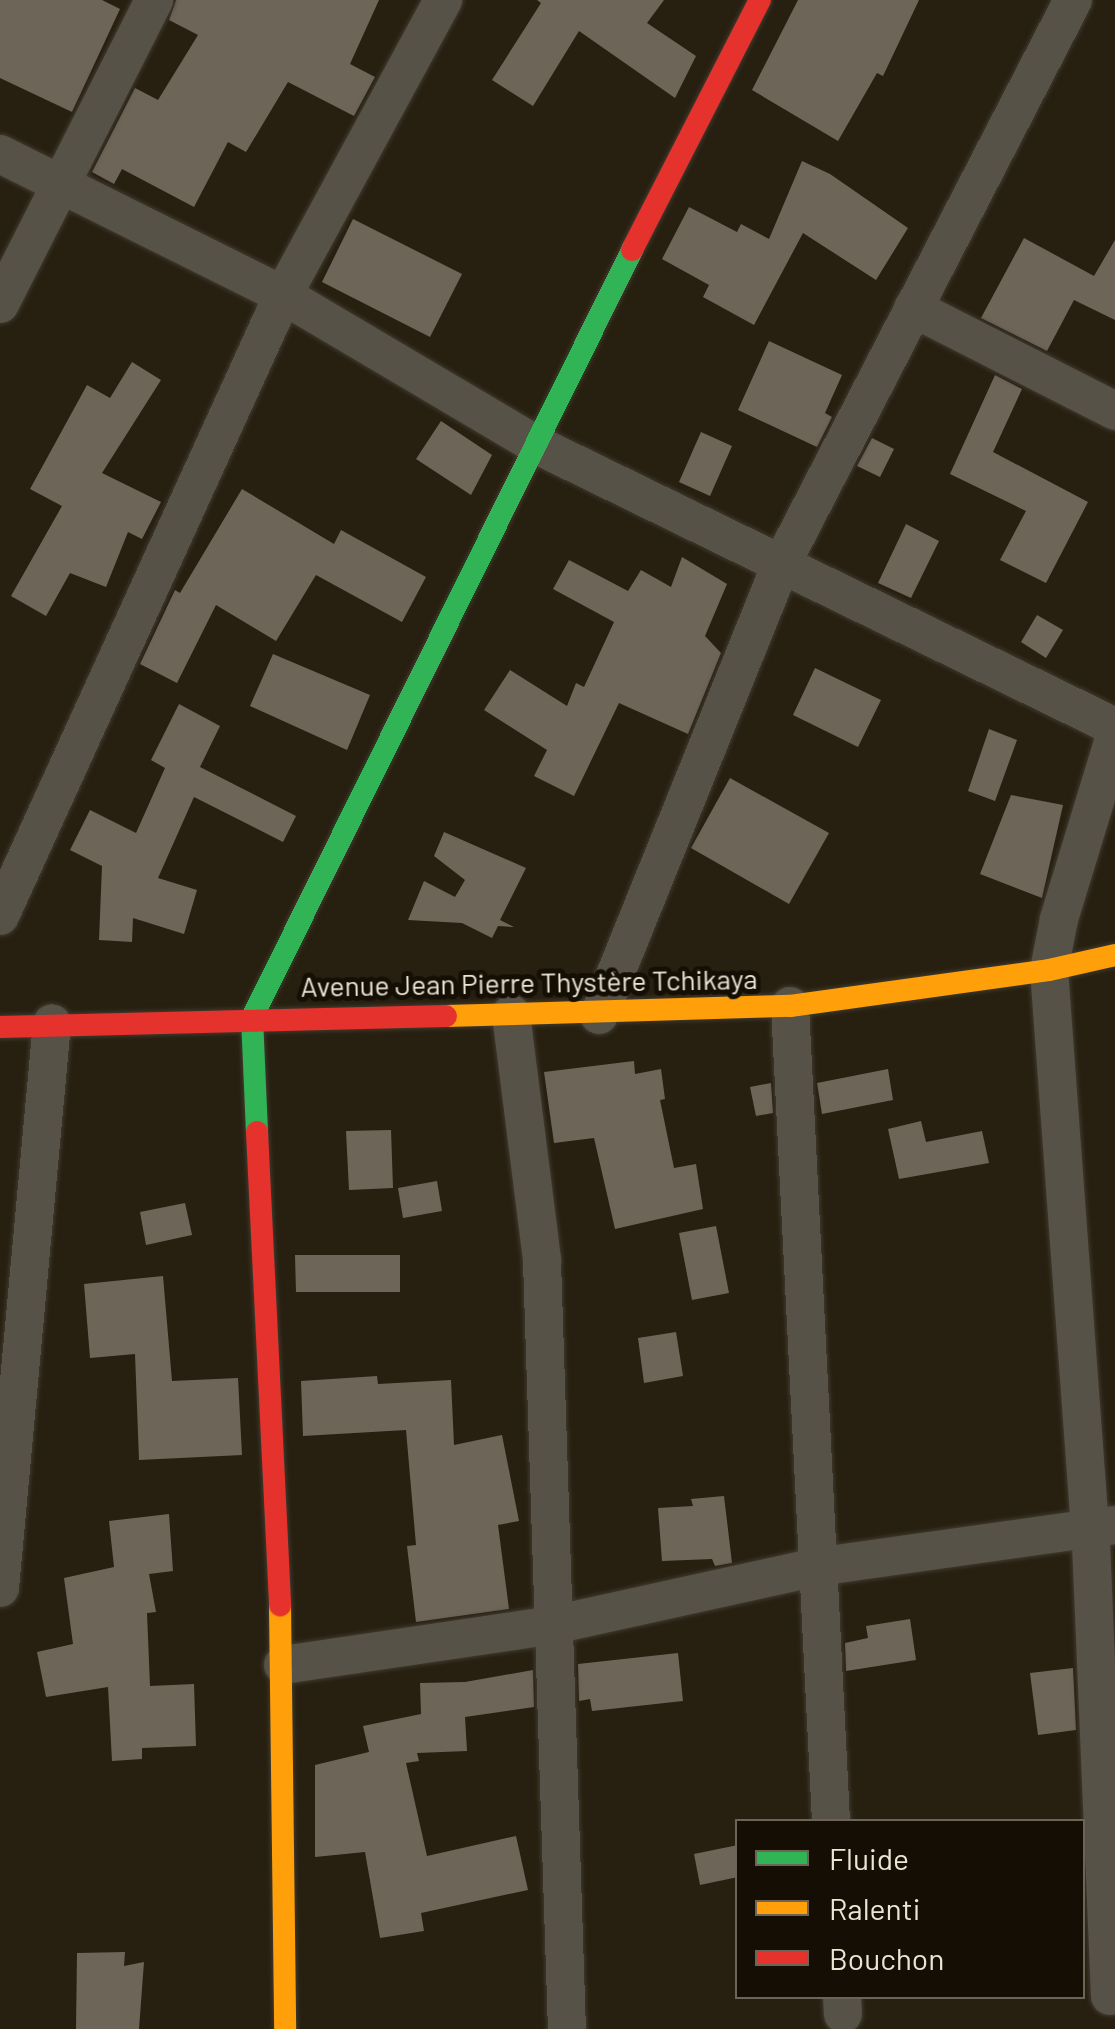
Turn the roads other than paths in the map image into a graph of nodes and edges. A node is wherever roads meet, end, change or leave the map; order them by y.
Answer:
1 (154, 0) edge
2 (443, 0) edge
3 (760, 0) edge
4 (1074, 0) edge
5 (0, 154) edge
6 (60, 184) junction
7 (284, 295) junction
8 (0, 304) edge
9 (913, 308) junction
10 (1115, 411) edge
11 (533, 442) junction
12 (780, 567) junction
13 (1115, 728) edge
14 (1115, 736) edge
15 (0, 916) edge
16 (1115, 955) edge
17 (1048, 970) junction
18 (790, 1006) junction
19 (512, 1014) junction
20 (599, 1016) junction
21 (252, 1018) junction
22 (52, 1022) junction
23 (0, 1027) edge
24 (1102, 1526) edge
25 (816, 1568) junction
26 (0, 1588) edge
27 (553, 1625) junction
28 (283, 1665) junction
29 (831, 1819) edge
30 (1110, 1996) dead end
31 (285, 2029) edge
32 (567, 2029) edge

1 - 6 street
2 - 7 street
3 - 11 street
4 - 9 street
5 - 6 street
6 - 7 street
6 - 8 street
7 - 11 street
7 - 15 street
9 - 10 street
9 - 12 street
11 - 12 street
11 - 21 street
12 - 13 street
12 - 20 street
14 - 17 street
16 - 17 street, Avenue Jean Pierre Thystère Tchikaya
17 - 18 street, Avenue Jean Pierre Thystère Tchikaya
17 - 24 street
18 - 20 street, Avenue Jean Pierre Thystère Tchikaya
18 - 25 street
19 - 20 street, Avenue Jean Pierre Thystère Tchikaya
19 - 21 street, Avenue Jean Pierre Thystère Tchikaya
19 - 27 street
21 - 22 street, Avenue Jean Pierre Thystère Tchikaya
21 - 28 street
22 - 23 street, Avenue Jean Pierre Thystère Tchikaya
22 - 26 street
24 - 25 street
24 - 30 street
25 - 27 street
25 - 29 street
27 - 28 street
27 - 32 street
28 - 31 street

